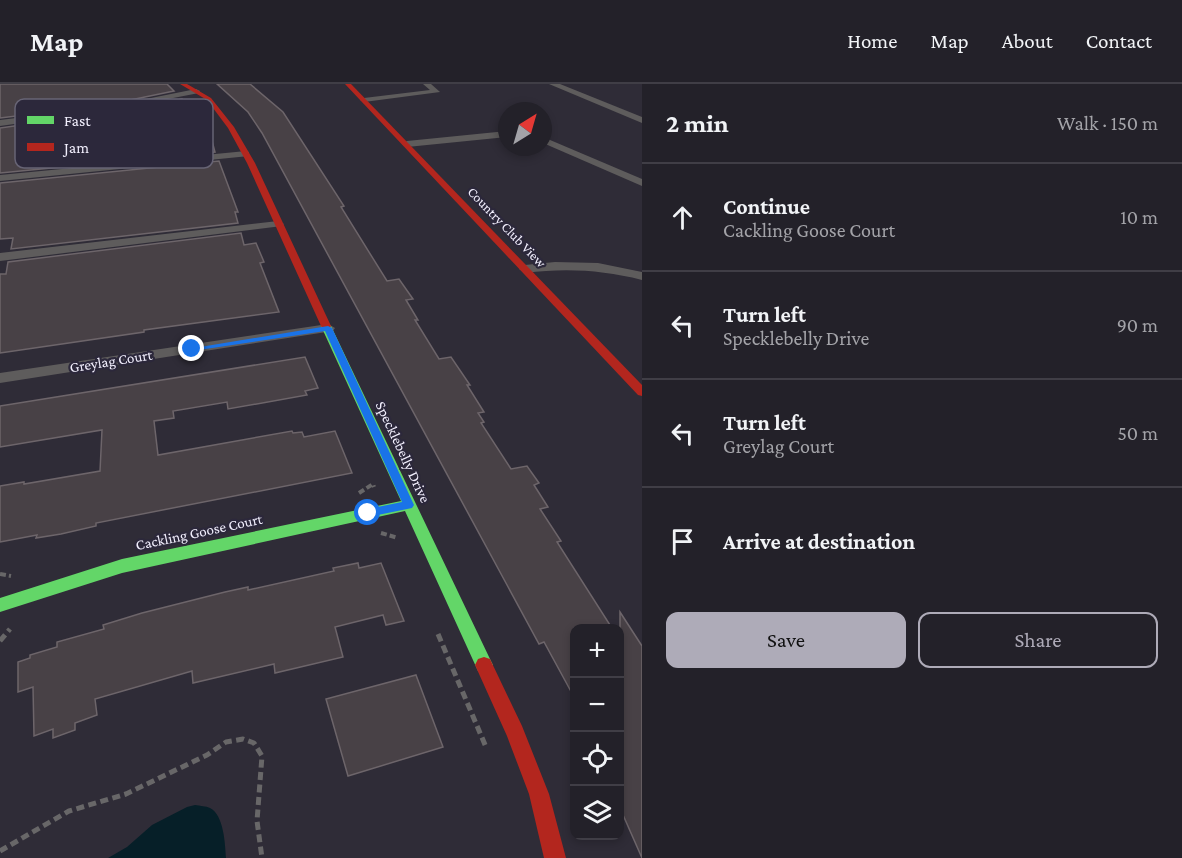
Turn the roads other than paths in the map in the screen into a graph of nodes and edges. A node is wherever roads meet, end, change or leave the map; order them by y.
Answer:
1 (183, 84) edge
2 (348, 84) edge
3 (427, 84) edge
4 (553, 84) edge
5 (196, 91) junction
6 (154, 99) edge
7 (207, 99) edge
8 (364, 100) junction
9 (213, 103) edge
10 (642, 120) edge
11 (15, 121) edge
12 (0, 123) edge
13 (498, 135) edge
14 (407, 144) junction
15 (552, 144) edge
16 (246, 154) junction
17 (213, 157) edge
18 (102, 168) edge
19 (0, 178) edge
20 (642, 183) edge
21 (278, 224) junction
22 (0, 257) edge
23 (525, 269) junction
24 (642, 276) edge
25 (328, 328) junction
26 (0, 378) edge
27 (642, 392) edge
28 (409, 505) junction
29 (0, 605) edge
30 (555, 858) edge

1 - 5 street, Specklebelly Drive
2 - 8 street, Country Club View
3 - 8 street
4 - 10 street
5 - 6 street
5 - 7 street, Specklebelly Drive
8 - 14 street, Country Club View
9 - 16 street, Specklebelly Drive
11 - 12 street
13 - 14 street
14 - 23 street, Country Club View
15 - 20 street
16 - 17 street
16 - 21 street, Specklebelly Drive
18 - 19 street
21 - 22 street
21 - 25 street, Specklebelly Drive
23 - 24 street
23 - 27 street, Country Club View
25 - 26 street, Greylag Court
25 - 28 street, Specklebelly Drive
28 - 29 street, Cackling Goose Court
28 - 30 street, Specklebelly Drive

